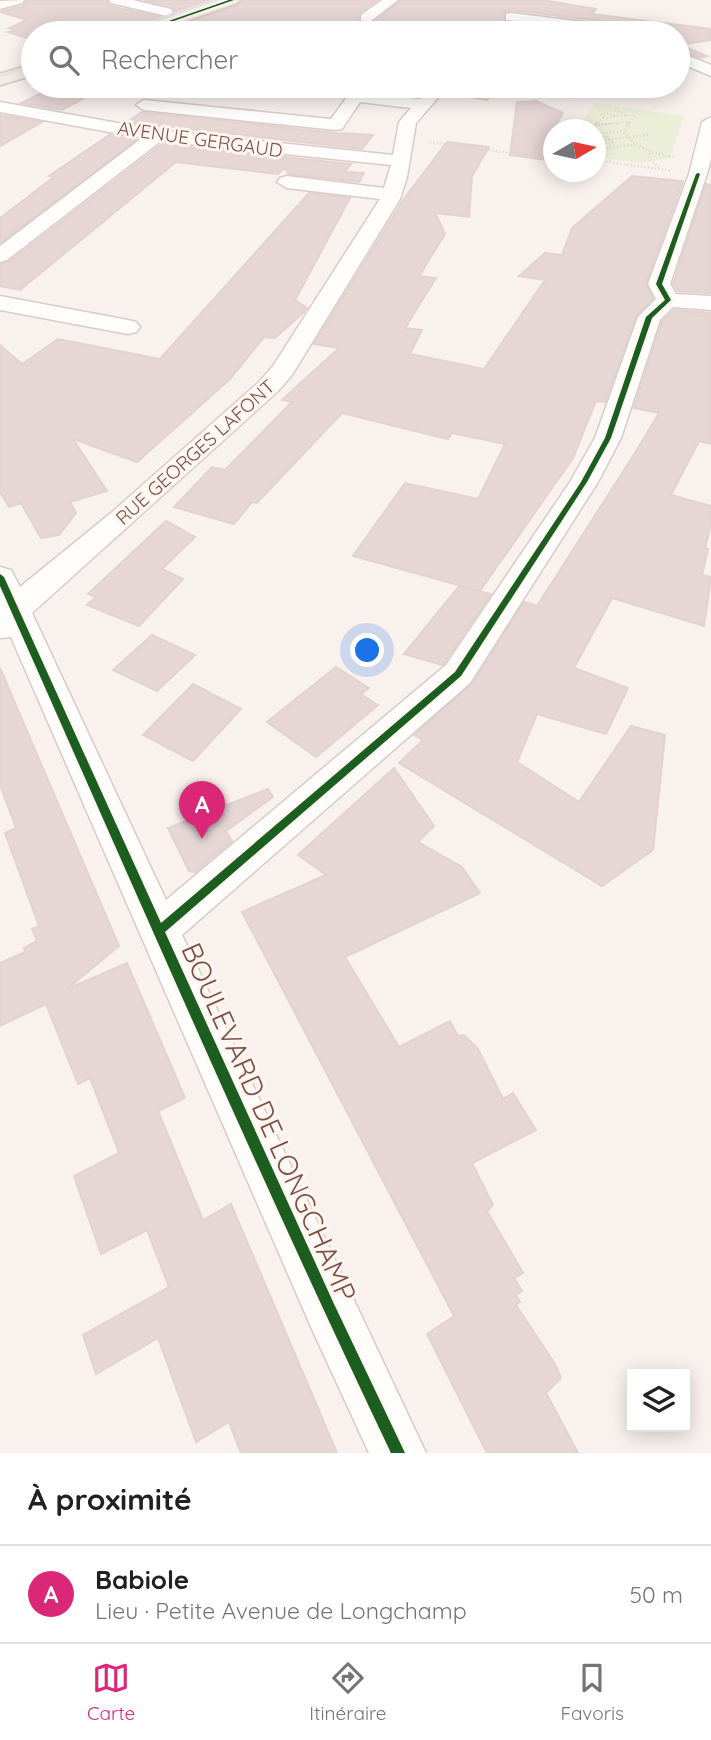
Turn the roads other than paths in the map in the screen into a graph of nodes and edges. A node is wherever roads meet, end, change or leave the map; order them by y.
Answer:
1 (17, 0) edge
2 (116, 0) edge
3 (203, 0) edge
4 (232, 0) edge
5 (391, 0) edge
6 (527, 0) edge
7 (0, 5) edge
8 (166, 12) junction
9 (366, 18) dead end
10 (142, 21) edge
11 (171, 21) edge
12 (507, 21) edge
13 (21, 62) edge
14 (690, 62) edge
15 (0, 69) edge
16 (711, 71) edge
17 (21, 73) edge
18 (0, 80) edge
19 (355, 98) edge
20 (428, 98) edge
21 (144, 105) dead end
22 (0, 107) edge
23 (711, 122) edge
24 (157, 135) junction
25 (401, 161) junction
26 (286, 182) dead end
27 (392, 195) junction
28 (0, 256) edge
29 (668, 300) junction
30 (0, 303) edge
31 (711, 303) edge
32 (128, 327) dead end
33 (5, 606) edge
34 (158, 931) junction
35 (398, 1453) edge

1 - 7 street
2 - 8 street
3 - 8 main road
4 - 11 main road
5 - 9 street
6 - 12 street
8 - 10 main road
13 - 15 main road
14 - 16 street
17 - 18 main road
19 - 21 street
20 - 25 street, RUE GEORGES LAFONT
22 - 24 street, AVENUE GERGAUD
23 - 29 street
24 - 25 street, AVENUE GERGAUD
24 - 28 street
25 - 27 street, RUE GEORGES LAFONT
26 - 27 street
27 - 33 street, RUE GEORGES LAFONT
29 - 31 street
29 - 34 street
30 - 32 street
33 - 34 street, BOULEVARD DE LONGCHAMP
34 - 35 street, BOULEVARD DE LONGCHAMP

